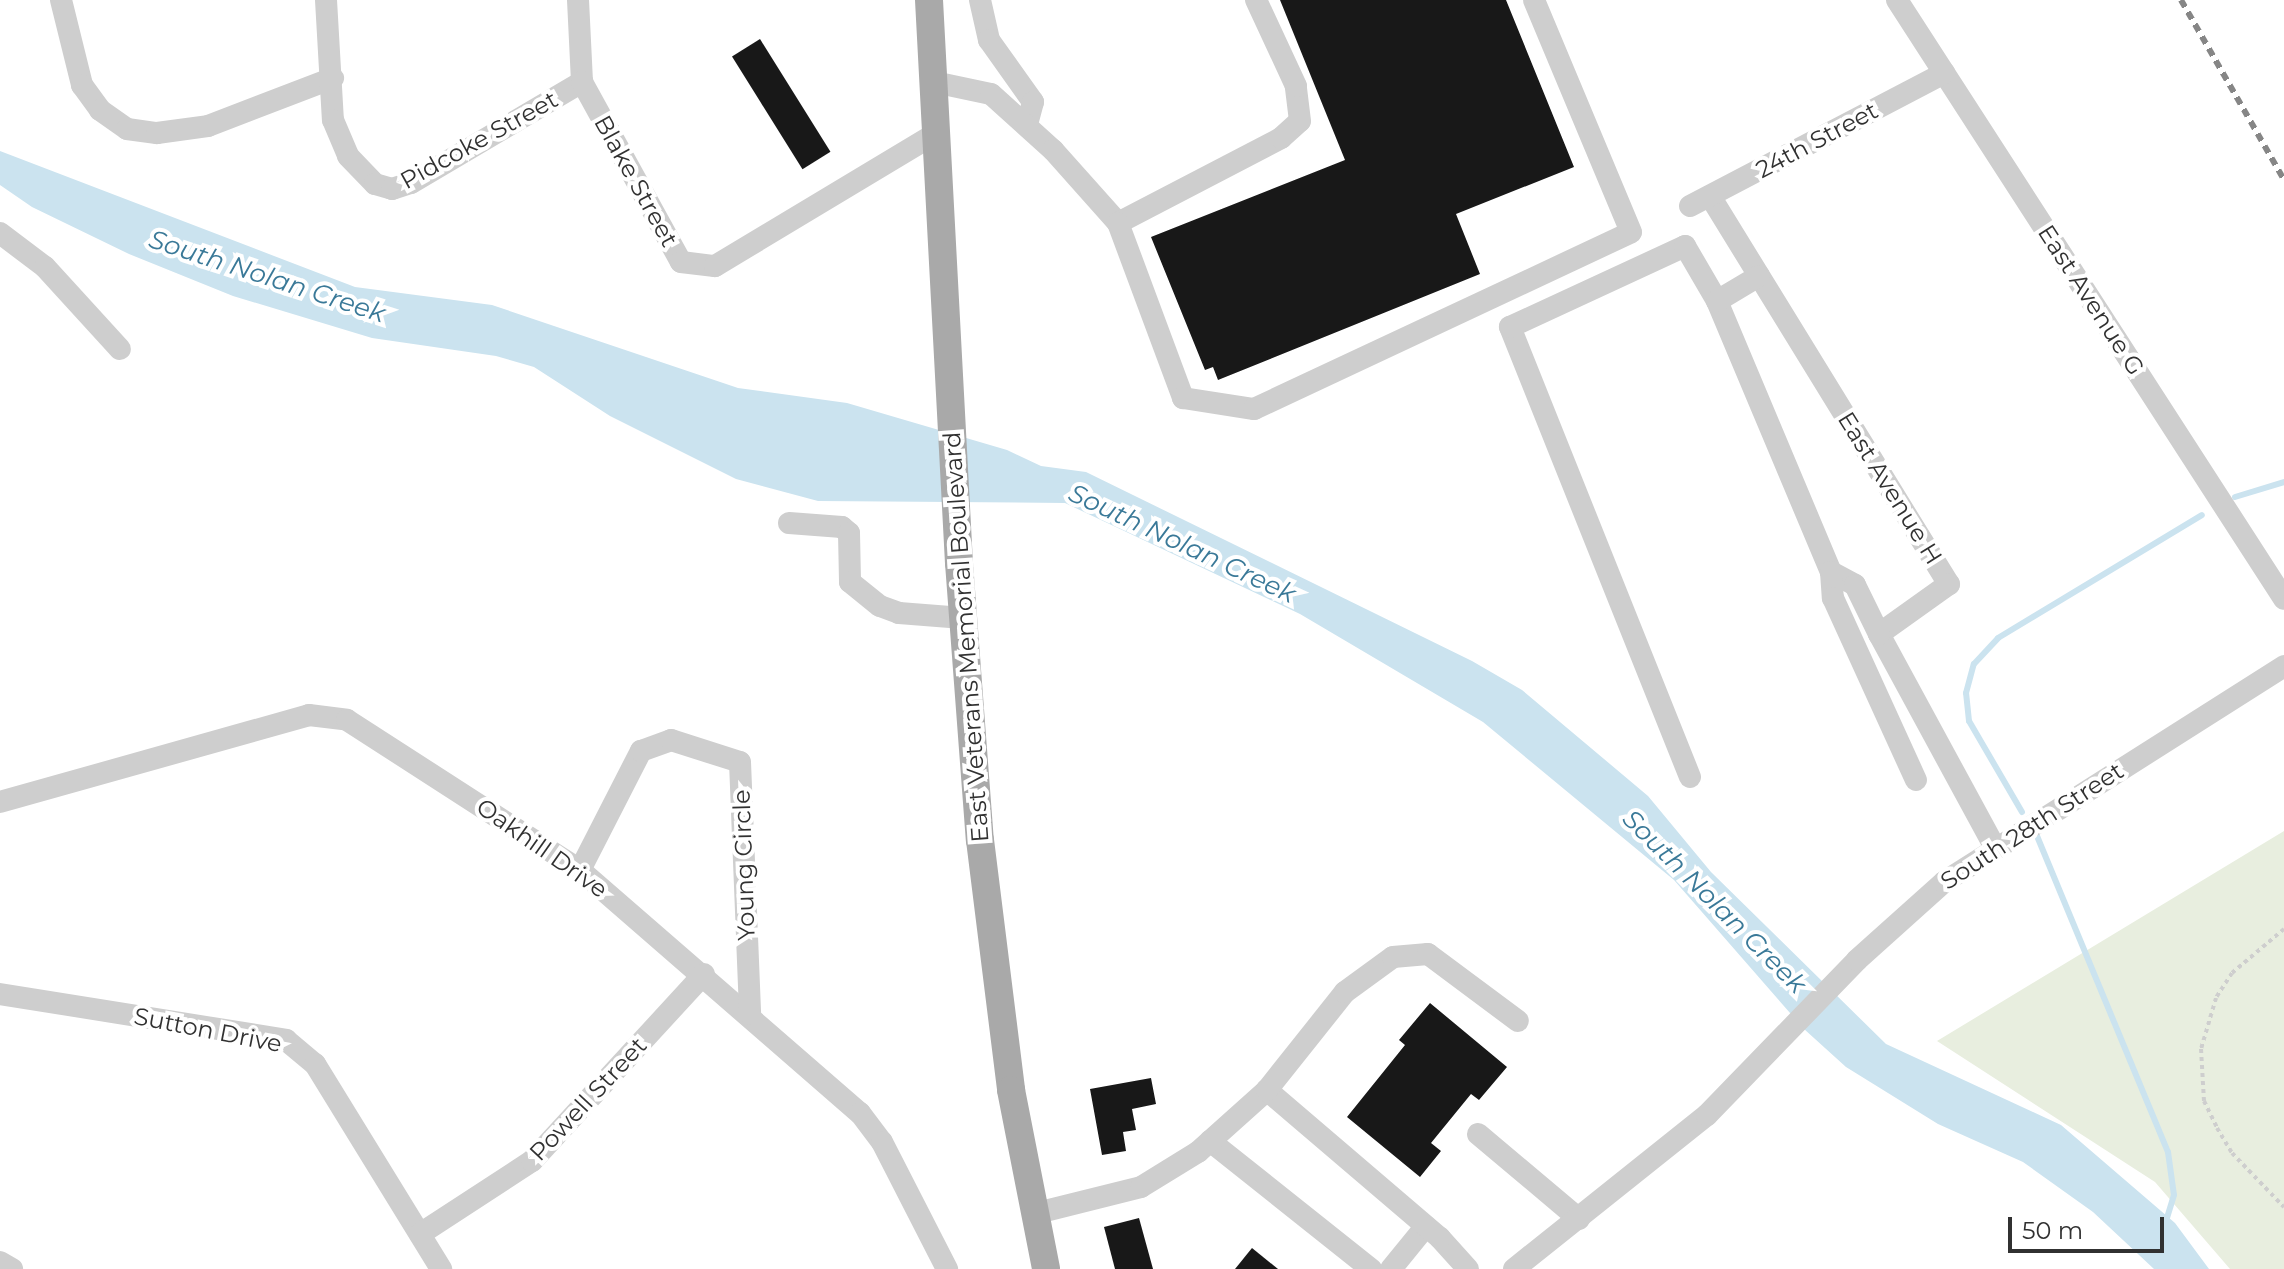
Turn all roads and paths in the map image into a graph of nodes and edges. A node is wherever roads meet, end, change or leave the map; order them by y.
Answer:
1 (61, 0) edge
2 (326, 0) edge
3 (578, 0) edge
4 (929, 0) edge
5 (980, 0) edge
6 (1256, 0) edge
7 (1534, 0) edge
8 (1897, 0) edge
9 (1944, 73) junction
10 (333, 78) junction
11 (582, 82) junction
12 (934, 82) junction
13 (1027, 125) junction
14 (938, 132) junction
15 (1700, 201) joint
16 (1118, 223) junction
17 (0, 233) edge
18 (1759, 276) junction
19 (1717, 301) junction
20 (120, 349) dead end
21 (789, 523) dead end
22 (1831, 572) junction
23 (2284, 599) edge
24 (963, 618) junction
25 (1879, 634) junction
26 (2284, 666) edge
27 (1690, 777) dead end
28 (1916, 780) dead end
29 (0, 802) edge
30 (1994, 846) junction
31 (580, 870) junction
32 (2284, 929) edge
33 (704, 974) junction
34 (0, 994) edge
35 (750, 1014) junction
36 (1518, 1021) dead end
37 (1267, 1090) junction
38 (1478, 1134) dead end
39 (1210, 1141) junction
40 (2284, 1207) edge
41 (1033, 1214) junction
42 (1579, 1219) junction
43 (1426, 1226) junction
44 (420, 1234) junction
45 (0, 1262) edge
46 (12, 1269) edge
47 (441, 1269) edge
48 (947, 1269) edge
49 (1046, 1269) edge
50 (1371, 1269) edge
51 (1391, 1269) edge
52 (1468, 1269) edge
53 (1514, 1269) edge

1 - 10 street
2 - 10 street
3 - 11 street, Blake Street
4 - 12 main road, East Veterans Memorial Boulevard
5 - 13 street
6 - 16 street
7 - 16 street
8 - 9 street, East Avenue G
9 - 15 street, 24th Street
9 - 23 street, East Avenue G
10 - 11 street, Pidcoke Street
11 - 14 street, Blake Street
12 - 13 street
12 - 14 main road, East Veterans Memorial Boulevard
13 - 16 street
14 - 24 main road, East Veterans Memorial Boulevard
15 - 18 street, East Avenue H
17 - 20 street
18 - 19 street
18 - 25 street, East Avenue H
19 - 22 street
19 - 27 street
21 - 24 street
22 - 25 street
22 - 28 street
24 - 41 main road, East Veterans Memorial Boulevard
25 - 30 street
26 - 30 street, South 28th Street
29 - 31 street, Oakhill Drive
30 - 42 street, South 28th Street
31 - 33 street, Oakhill Drive
31 - 35 street, Young Circle
32 - 40 path
33 - 35 street, Oakhill Drive
33 - 44 street, Powell Street
34 - 44 street, Sutton Drive
35 - 48 street, Oakhill Drive
36 - 37 street
37 - 39 street
37 - 43 street
38 - 42 street
39 - 41 street
39 - 50 street
41 - 49 main road, East Veterans Memorial Boulevard
42 - 53 street, South 28th Street
43 - 51 street
43 - 52 street
44 - 47 street, Sutton Drive
45 - 46 street

